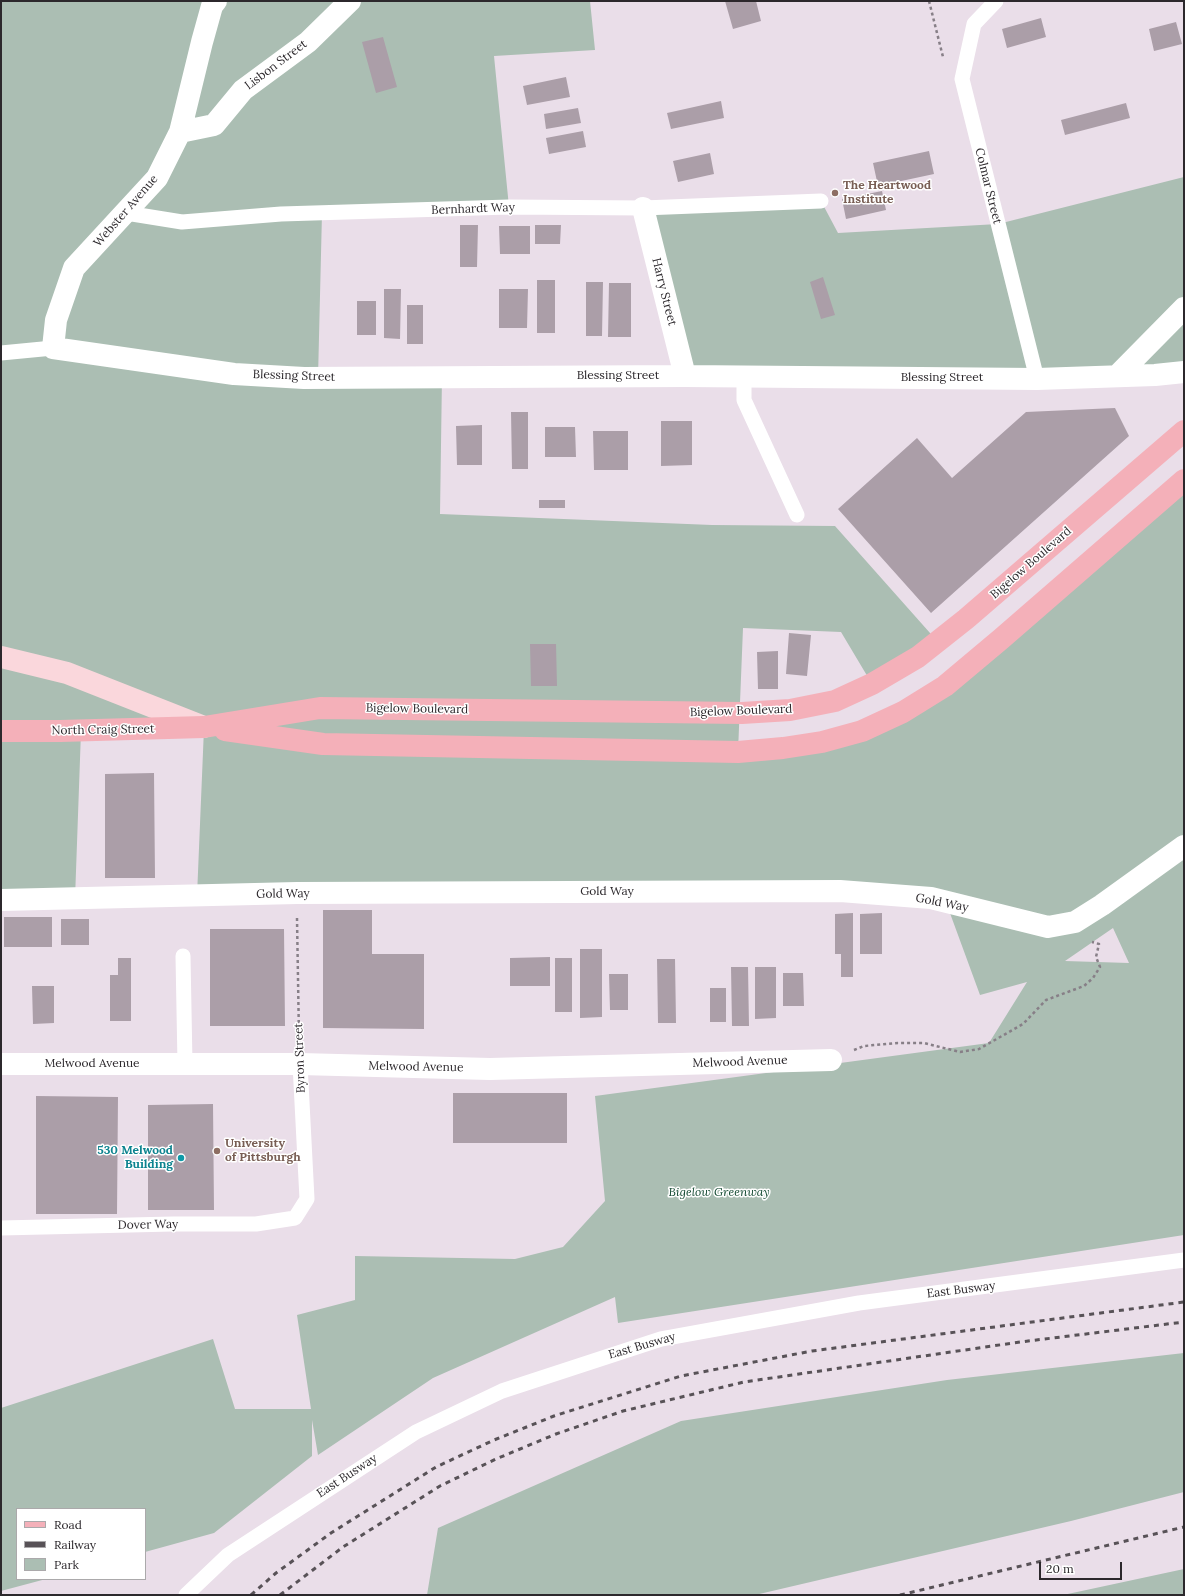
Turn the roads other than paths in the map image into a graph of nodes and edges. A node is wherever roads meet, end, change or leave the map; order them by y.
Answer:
1 (216, 1) edge
2 (350, 1) edge
3 (996, 1) edge
4 (180, 132) junction
5 (821, 201) dead end
6 (643, 208) junction
7 (126, 213) junction
8 (1184, 308) edge
9 (53, 348) junction
10 (1, 353) edge
11 (1184, 372) edge
12 (685, 376) junction
13 (1117, 376) junction
14 (744, 377) junction
15 (1037, 379) junction
16 (1184, 432) edge
17 (1184, 480) edge
18 (1184, 488) edge
19 (1161, 500) junction
20 (797, 514) dead end
21 (1, 657) edge
22 (204, 727) junction
23 (1, 731) edge
24 (1184, 846) edge
25 (1, 900) edge
26 (183, 956) dead end
27 (831, 1060) road end
28 (1, 1064) edge
29 (185, 1064) junction
30 (300, 1064) junction
31 (295, 1218) joint
32 (1, 1228) edge
33 (1184, 1260) edge
34 (186, 1595) edge

1 - 4 street, Webster Avenue
2 - 4 street, Lisbon Street
3 - 15 lane, Colmar Street
4 - 7 street, Webster Avenue
5 - 6 lane, Bernhardt Way
6 - 7 lane, Bernhardt Way
6 - 12 street, Harry Street
7 - 9 street, Webster Avenue
8 - 13 street
9 - 10 lane
9 - 12 street, Blessing Street
11 - 13 street, Blessing Street
12 - 14 street, Blessing Street
13 - 15 street, Blessing Street
14 - 15 street, Blessing Street
14 - 20 lane
16 - 22 main road, Bigelow Boulevard
17 - 19 main road
18 - 19 main road
19 - 22 main road
21 - 22 main road
22 - 23 main road, North Craig Street
24 - 25 street, Gold Way
26 - 29 lane
27 - 30 street, Melwood Avenue
28 - 29 street, Melwood Avenue
29 - 30 street, Melwood Avenue
30 - 31 lane, Byron Street
31 - 32 lane, Dover Way
33 - 34 lane, East Busway

